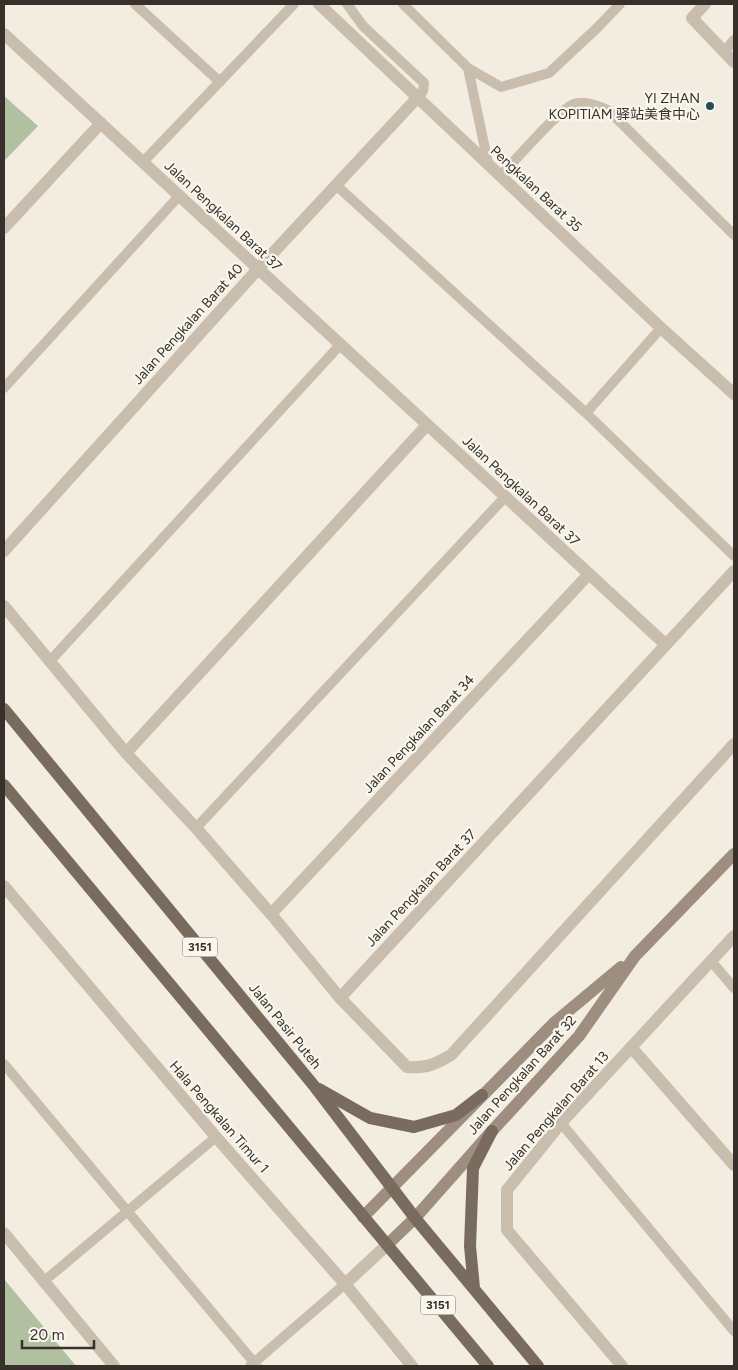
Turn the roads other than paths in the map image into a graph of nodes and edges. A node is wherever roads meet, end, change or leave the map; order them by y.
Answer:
1 (135, 4) edge
2 (294, 4) edge
3 (319, 4) edge
4 (347, 4) edge
5 (403, 4) edge
6 (620, 4) edge
7 (705, 4) edge
8 (4, 34) edge
9 (734, 40) edge
10 (724, 52) junction
11 (734, 62) edge
12 (468, 68) junction
13 (220, 82) junction
14 (418, 97) junction
15 (101, 123) junction
16 (142, 162) junction
17 (488, 163) junction
18 (501, 175) junction
19 (336, 185) junction
20 (179, 196) junction
21 (4, 228) edge
22 (734, 235) edge
23 (258, 269) junction
24 (661, 328) junction
25 (340, 345) junction
26 (4, 388) edge
27 (734, 394) edge
28 (586, 413) junction
29 (427, 425) junction
30 (505, 497) junction
31 (4, 551) edge
32 (734, 556) edge
33 (734, 571) edge
34 (589, 574) junction
35 (4, 606) edge
36 (665, 644) junction
37 (50, 661) junction
38 (4, 709) edge
39 (734, 744) edge
40 (126, 753) junction
41 (4, 785) edge
42 (196, 828) junction
43 (734, 854) edge
44 (6, 893) edge
45 (271, 914) junction
46 (734, 936) edge
47 (635, 956) junction
48 (712, 961) junction
49 (734, 988) edge
50 (340, 998) junction
51 (631, 1047) junction
52 (4, 1064) edge
53 (315, 1087) junction
54 (482, 1095) junction
55 (562, 1123) junction
56 (492, 1131) junction
57 (216, 1137) junction
58 (734, 1165) edge
59 (392, 1188) junction
60 (127, 1212) junction
61 (363, 1217) junction
62 (415, 1218) junction
63 (4, 1233) edge
64 (387, 1245) junction
65 (43, 1282) junction
66 (345, 1284) junction
67 (474, 1288) junction
68 (734, 1331) edge
69 (253, 1365) edge
70 (114, 1366) edge
71 (412, 1366) edge
72 (488, 1366) edge
73 (538, 1366) edge
74 (622, 1366) edge

1 - 13 lane
2 - 13 lane
3 - 14 street, Pengkalan Barat 35
4 - 14 lane
5 - 12 lane
6 - 12 lane
7 - 10 street
8 - 15 street, Jalan Pengkalan Barat 37
9 - 10 lane
10 - 11 street
12 - 17 lane
13 - 16 lane
14 - 17 street, Pengkalan Barat 35
14 - 19 street, Jalan Pengkalan Barat 40
15 - 16 street, Jalan Pengkalan Barat 37
15 - 21 street
16 - 20 street, Jalan Pengkalan Barat 37
17 - 18 street, Pengkalan Barat 35
18 - 22 lane
18 - 24 street, Pengkalan Barat 35
19 - 23 street, Jalan Pengkalan Barat 40
19 - 28 lane
20 - 23 street, Jalan Pengkalan Barat 37
20 - 26 lane
23 - 25 street, Jalan Pengkalan Barat 37
23 - 31 street, Jalan Pengkalan Barat 40
24 - 27 street, Pengkalan Barat 35
24 - 28 lane
25 - 29 street, Jalan Pengkalan Barat 37
25 - 37 lane
28 - 32 lane
29 - 30 street, Jalan Pengkalan Barat 37
29 - 40 street
30 - 34 street, Jalan Pengkalan Barat 37
30 - 42 lane
33 - 36 street
34 - 36 street, Jalan Pengkalan Barat 37
34 - 45 street, Jalan Pengkalan Barat 34
35 - 37 street
36 - 50 street, Jalan Pengkalan Barat 37
37 - 40 street
38 - 53 main road, Jalan Pasir Puteh / 3151
39 - 50 street
40 - 42 street
41 - 61 main road, 3151
42 - 45 street
43 - 47 street, Jalan Pengkalan Barat 32
44 - 57 street, Hala Pengkalan Timur 1
45 - 50 street
46 - 48 street, Jalan Pengkalan Barat 13
47 - 54 street
47 - 56 street, Jalan Pengkalan Barat 32
48 - 49 lane
48 - 51 street, Jalan Pengkalan Barat 13
51 - 55 street, Jalan Pengkalan Barat 13
51 - 58 street
52 - 60 lane
53 - 54 main road
53 - 59 main road, Jalan Pasir Puteh / 3151
54 - 59 street
55 - 68 lane
55 - 74 street, Jalan Pengkalan Barat 13
56 - 62 street, Jalan Pengkalan Barat 32
56 - 67 main road
57 - 60 lane
57 - 66 street, Hala Pengkalan Timur 1
59 - 61 street
59 - 62 main road, Jalan Pasir Puteh / 3151
60 - 65 lane
60 - 69 lane
61 - 64 main road, 3151
62 - 64 street, Jalan Pengkalan Barat 32
62 - 67 main road, Jalan Pasir Puteh / 3151
63 - 65 street
64 - 66 street
64 - 72 main road, 3151
65 - 70 street
66 - 69 lane
66 - 71 street, Hala Pengkalan Timur 1
67 - 73 main road, Jalan Pasir Puteh / 3151

